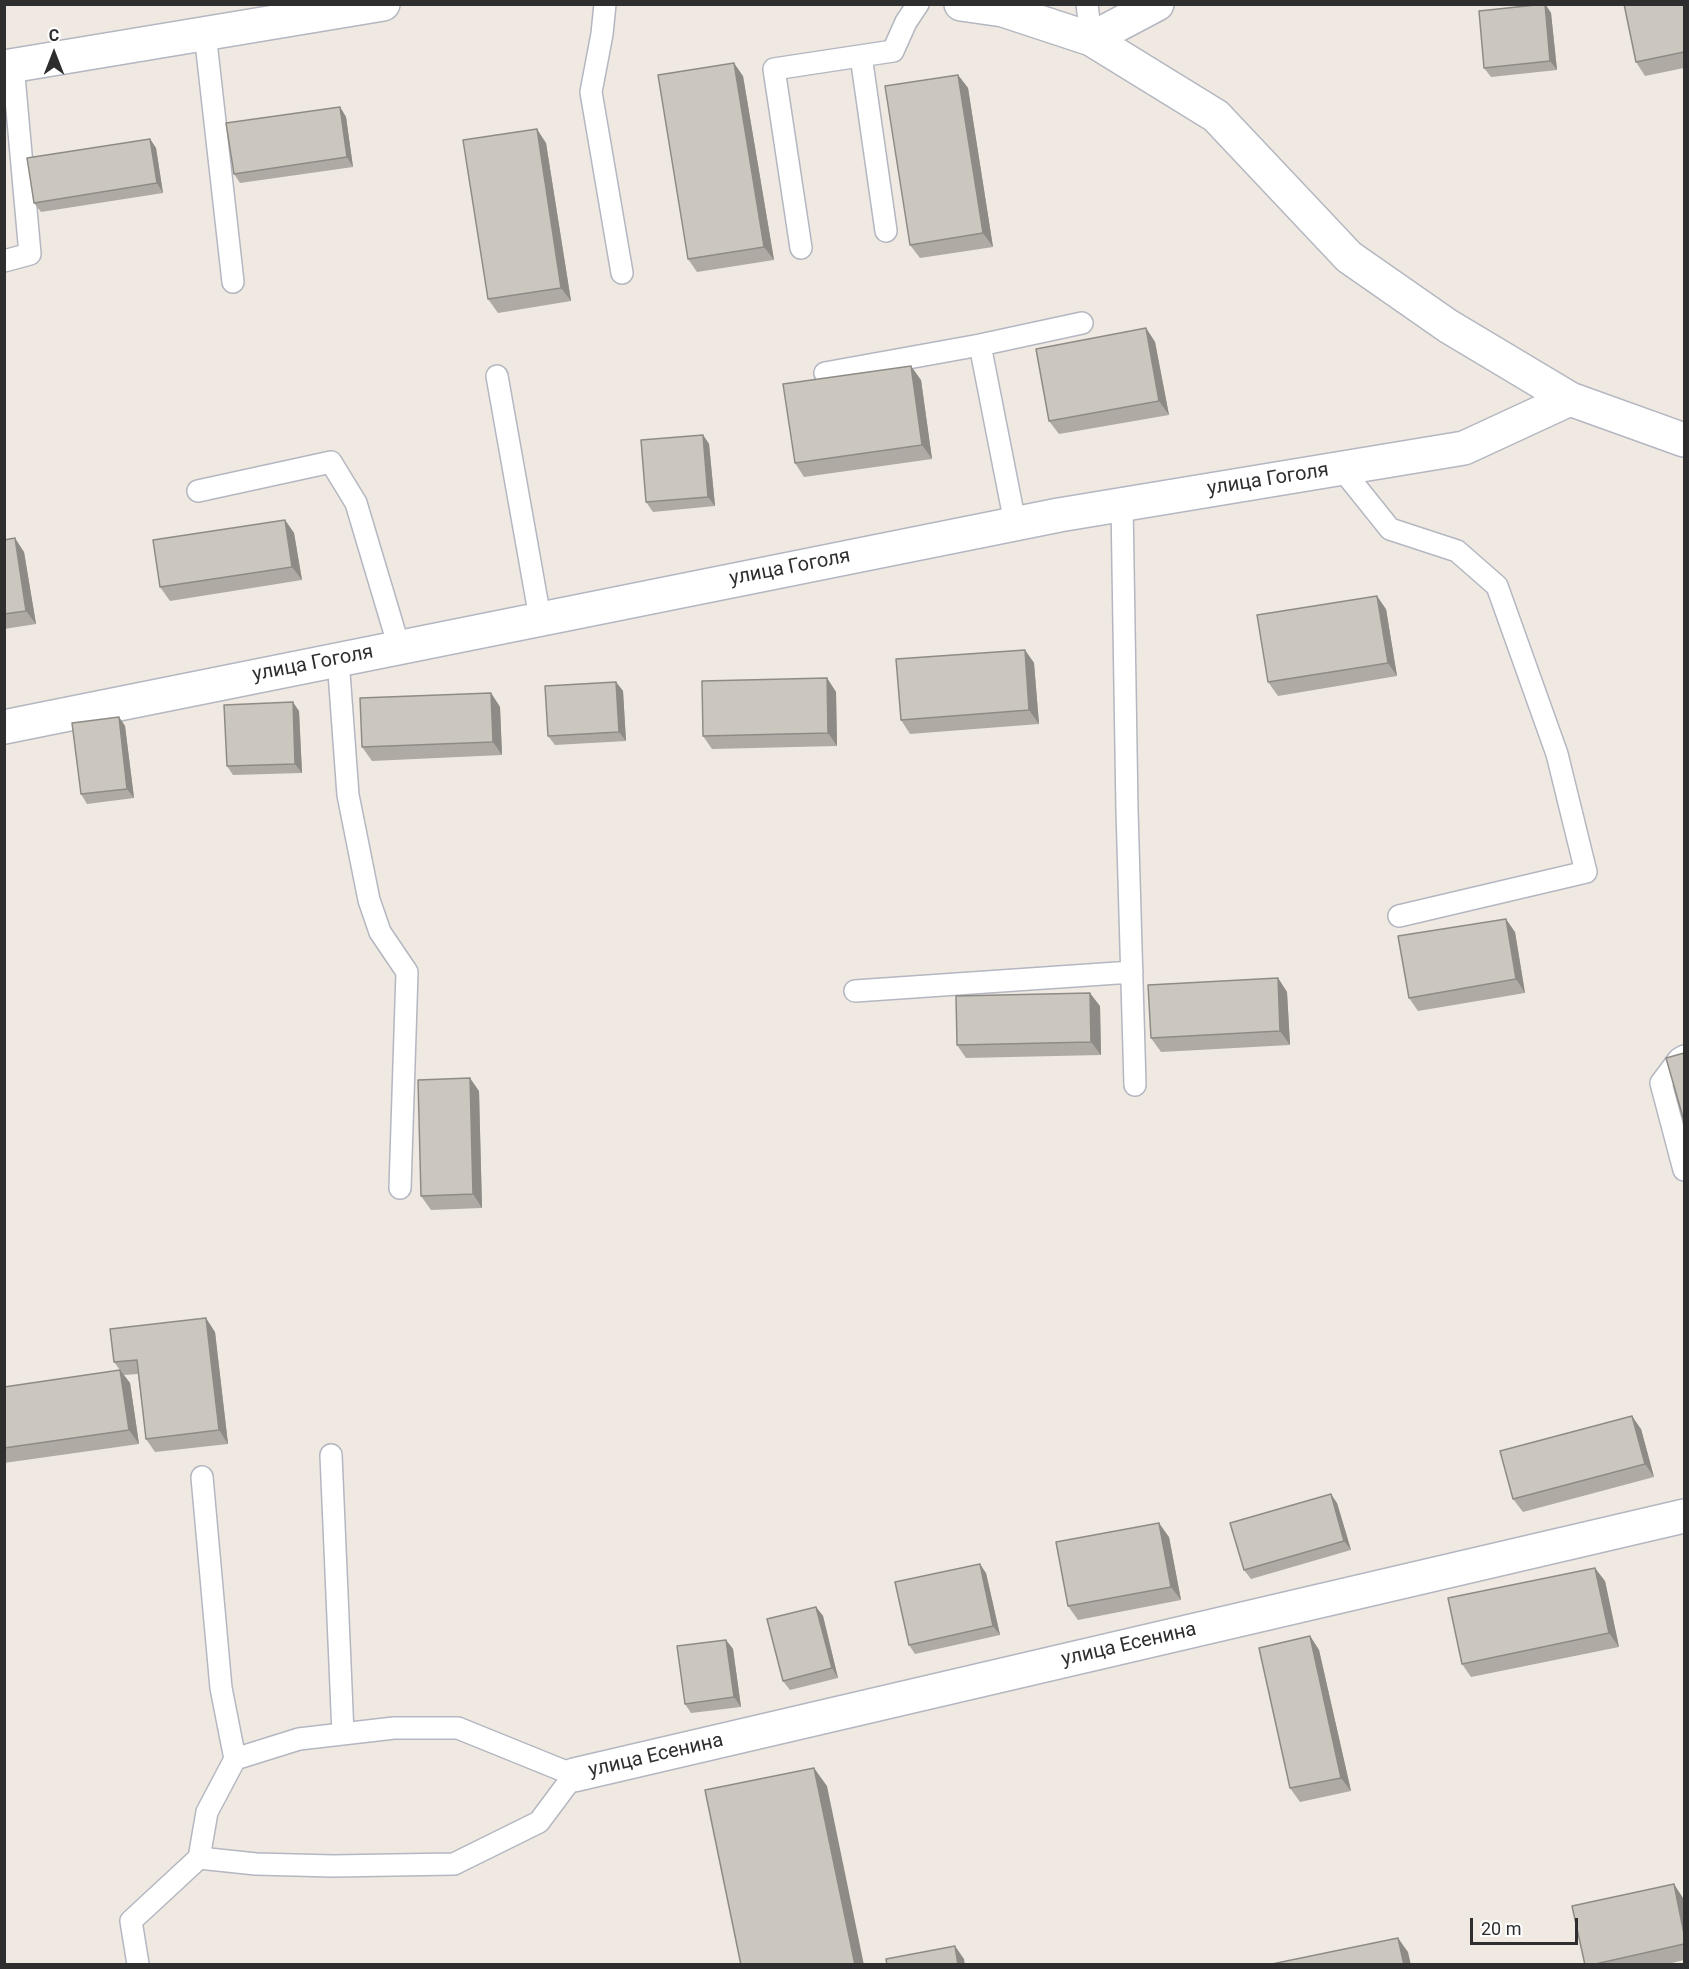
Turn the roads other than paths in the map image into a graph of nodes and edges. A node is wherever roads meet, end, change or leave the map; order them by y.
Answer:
1 (382, 4) edge
2 (605, 4) edge
3 (918, 4) edge
4 (961, 4) edge
5 (1087, 4) edge
6 (1157, 4) edge
7 (1000, 7) edge
8 (205, 33) junction
9 (1091, 39) junction
10 (861, 56) junction
11 (9, 66) edge
12 (886, 231) dead end
13 (801, 248) dead end
14 (4, 261) edge
15 (622, 273) dead end
16 (233, 282) dead end
17 (1082, 323) dead end
18 (980, 345) junction
19 (825, 373) dead end
20 (497, 376) dead end
21 (1570, 399) junction
22 (1684, 440) edge
23 (1341, 468) junction
24 (198, 490) dead end
25 (1122, 504) junction
26 (1016, 523) junction
27 (540, 618) junction
28 (399, 647) junction
29 (338, 659) junction
30 (4, 727) edge
31 (1399, 916) dead end
32 (1132, 972) junction
33 (855, 991) dead end
34 (1684, 1056) edge
35 (1135, 1085) dead end
36 (1684, 1170) edge
37 (400, 1188) dead end
38 (331, 1455) dead end
39 (202, 1477) dead end
40 (1684, 1516) edge
41 (343, 1734) junction
42 (235, 1758) junction
43 (574, 1775) junction
44 (199, 1858) junction
45 (138, 1965) edge

1 - 8 street
2 - 15 lane
3 - 10 lane
4 - 7 street
5 - 9 lane
6 - 9 street
7 - 9 street
8 - 11 street
8 - 16 lane
9 - 21 street
10 - 12 lane
10 - 13 lane
11 - 14 lane
17 - 18 lane
18 - 19 lane
18 - 26 lane
20 - 27 lane
21 - 22 street
21 - 23 street, улица Гоголя
23 - 25 street, улица Гоголя
23 - 31 lane
24 - 28 lane
25 - 26 street, улица Гоголя
25 - 32 lane
26 - 27 street, улица Гоголя
27 - 28 street, улица Гоголя
28 - 29 street, улица Гоголя
29 - 30 street, улица Гоголя
29 - 37 lane
32 - 33 lane
32 - 35 lane
34 - 36 lane
38 - 41 lane
39 - 42 lane
40 - 43 street, улица Есенина
41 - 42 lane
41 - 43 lane
42 - 44 lane
43 - 44 lane
44 - 45 lane

